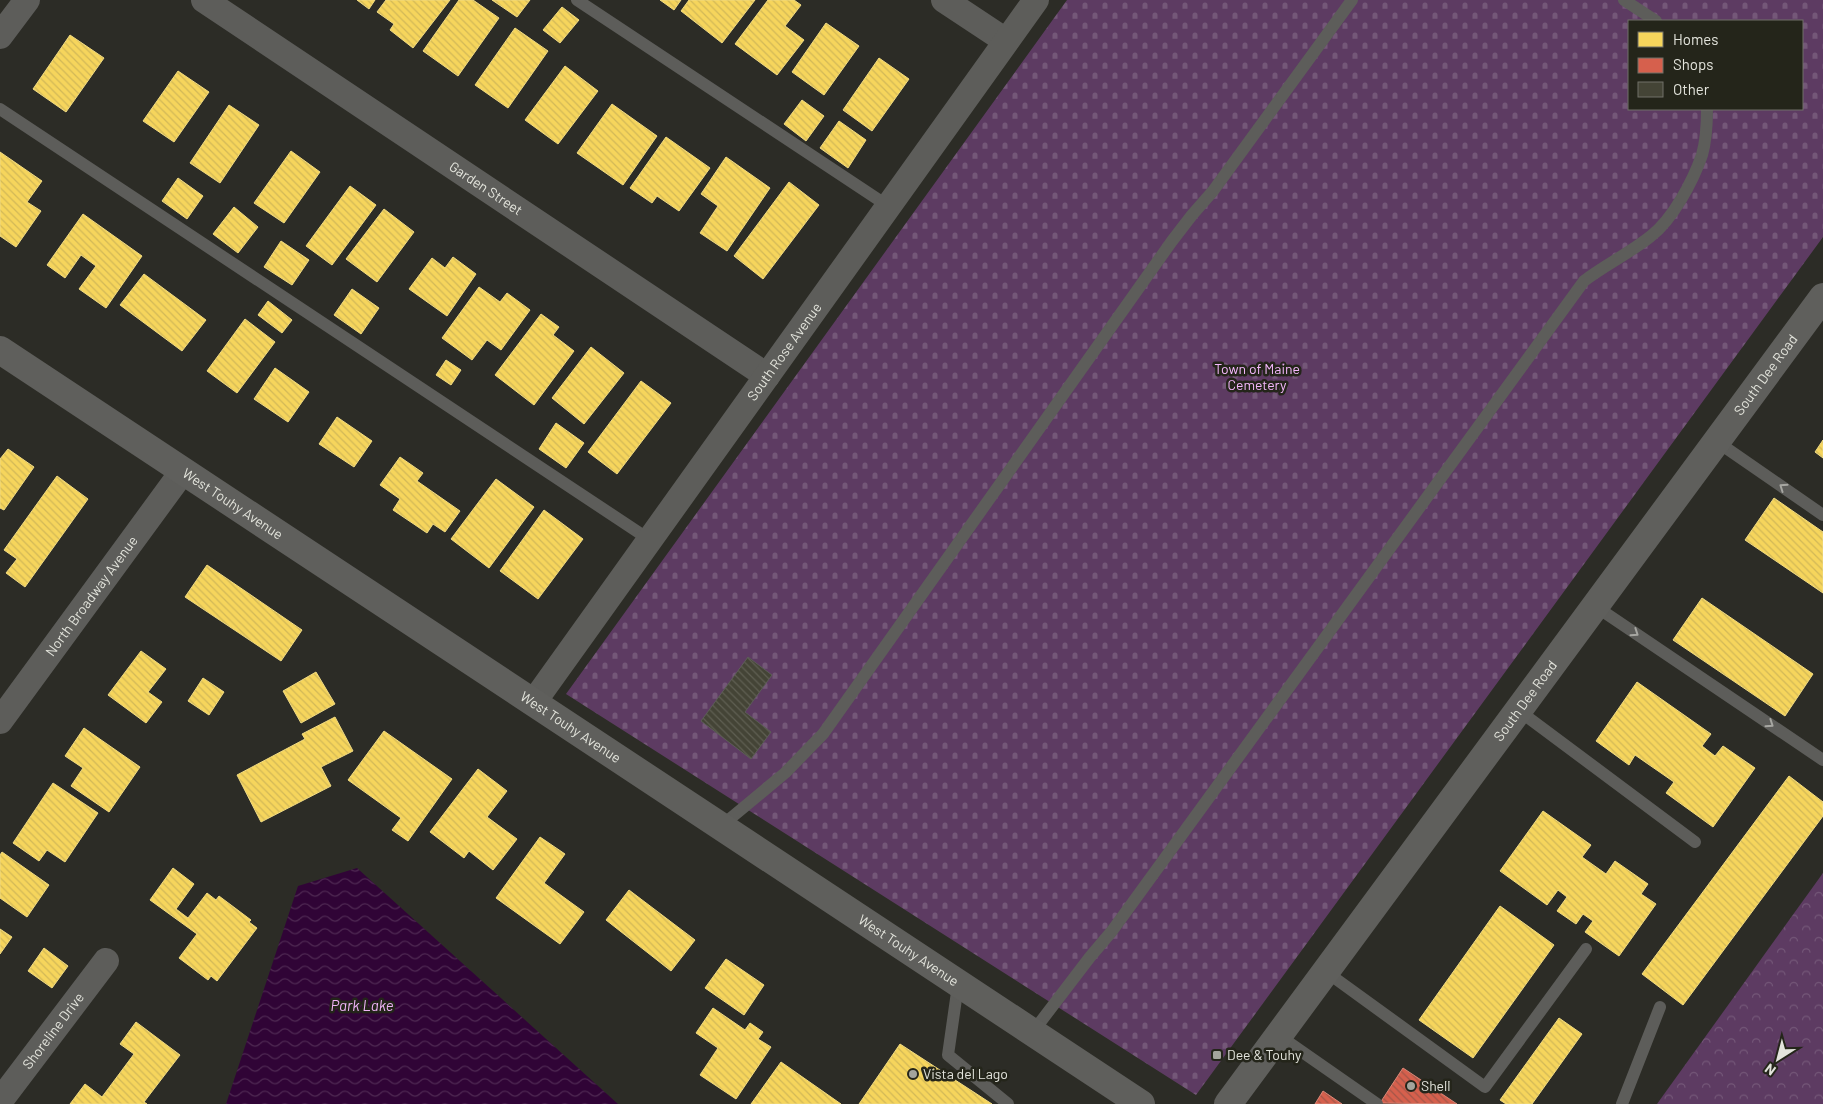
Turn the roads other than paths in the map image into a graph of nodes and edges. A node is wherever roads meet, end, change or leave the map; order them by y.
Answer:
1 (27, 0) edge
2 (204, 0) edge
3 (577, 0) edge
4 (944, 0) edge
5 (1036, 0) edge
6 (1352, 0) edge
7 (1624, 0) edge
8 (1654, 20) edge
9 (0, 36) edge
10 (1006, 41) junction
11 (0, 109) edge
12 (1707, 110) edge
13 (888, 206) junction
14 (1823, 297) edge
15 (0, 350) edge
16 (767, 376) junction
17 (1716, 441) junction
18 (182, 471) junction
19 (1823, 515) edge
20 (650, 540) junction
21 (1595, 606) junction
22 (533, 703) junction
23 (1518, 710) junction
24 (0, 721) edge
25 (1823, 760) edge
26 (720, 827) junction
27 (1695, 842) dead end
28 (1586, 949) dead end
29 (106, 961) dead end
30 (1325, 972) junction
31 (958, 984) junction
32 (1660, 1007) dead end
33 (1032, 1033) junction
34 (1278, 1035) junction
35 (0, 1101) edge
36 (1008, 1104) edge
37 (1141, 1104) edge
38 (1228, 1104) edge
39 (1378, 1104) edge
40 (1622, 1104) edge

1 - 9 street
2 - 16 street, Garden Street
3 - 13 lane
4 - 10 street
5 - 10 street, South Rose Avenue
6 - 26 lane
7 - 8 lane
10 - 13 street, South Rose Avenue
11 - 20 lane
12 - 33 lane
13 - 16 street, South Rose Avenue
14 - 17 main road, South Dee Road
15 - 18 main road, West Touhy Avenue
16 - 20 street, South Rose Avenue
19 -> 17 lane
17 - 21 main road, South Dee Road
18 - 22 main road, West Touhy Avenue
18 - 24 street, North Broadway Avenue
20 - 22 street, South Rose Avenue
21 - 23 main road, South Dee Road
21 -> 25 lane
22 - 26 main road, West Touhy Avenue
23 - 27 lane
23 - 30 main road, South Dee Road
26 - 31 main road, West Touhy Avenue
28 - 30 lane
29 - 35 street, Shoreline Drive
30 - 34 main road, South Dee Road
31 - 33 main road, West Touhy Avenue
31 - 36 lane
32 - 40 lane
33 - 37 main road, West Touhy Avenue
34 - 38 main road, South Dee Road
34 - 39 lane

